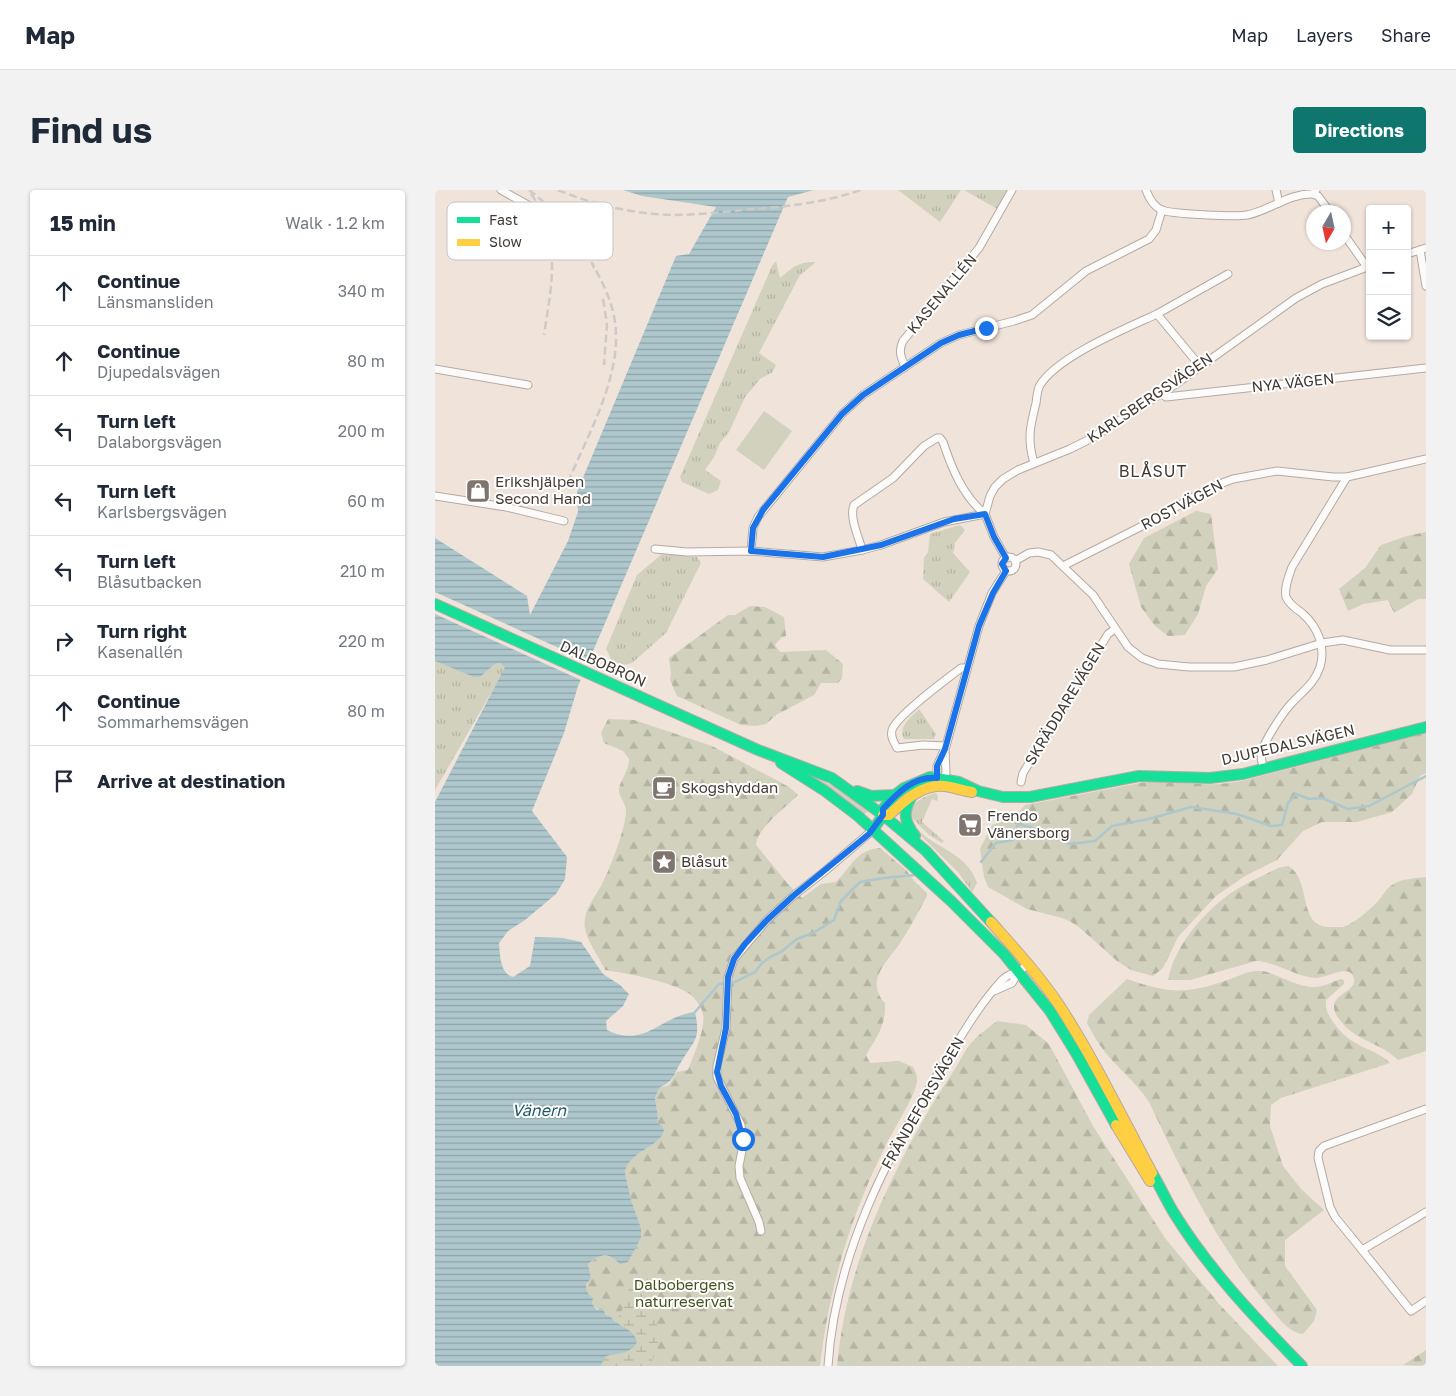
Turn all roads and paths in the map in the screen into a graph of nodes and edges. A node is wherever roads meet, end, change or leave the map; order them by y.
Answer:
1 (501, 190) edge
2 (1012, 190) edge
3 (1146, 190) edge
4 (1276, 190) edge
5 (1314, 192) edge
6 (523, 202) edge
7 (1279, 202) junction
8 (1325, 205) edge
9 (1162, 210) junction
10 (1351, 243) edge
11 (1423, 249) edge
12 (1411, 253) edge
13 (1366, 263) edge
14 (1366, 268) edge
15 (1228, 274) dead end
16 (1426, 286) edge
17 (1157, 314) junction
18 (1200, 366) junction
19 (905, 367) junction
20 (1426, 368) edge
21 (435, 369) edge
22 (528, 385) dead end
23 (1161, 393) junction
24 (1426, 459) edge
25 (1033, 463) junction
26 (1347, 477) junction
27 (435, 496) edge
28 (985, 514) junction
29 (564, 521) dead end
30 (655, 549) dead end
31 (863, 550) junction
32 (751, 551) junction
33 (1006, 558) junction
34 (1015, 561) junction
35 (1063, 566) junction
36 (1006, 571) junction
37 (435, 604) edge
38 (1115, 629) junction
39 (1322, 643) junction
40 (1426, 650) edge
41 (967, 668) junction
42 (1426, 727) edge
43 (945, 747) junction
44 (758, 750) junction
45 (1264, 769) junction
46 (941, 781) junction
47 (1021, 782) dead end
48 (846, 787) junction
49 (914, 793) junction
50 (895, 795) junction
51 (883, 815) junction
52 (873, 830) junction
53 (926, 851) junction
54 (1028, 964) junction
55 (1019, 971) junction
56 (1426, 1109) edge
57 (1426, 1212) edge
58 (1175, 1213) junction
59 (761, 1231) dead end
60 (1363, 1250) junction
61 (1426, 1301) edge
62 (828, 1366) edge
63 (1302, 1366) edge

1 - 6 street
2 - 19 street, KASENALLÉN
3 - 9 street
4 - 7 street
5 - 7 street
5 - 8 street
7 - 9 street
9 - 19 street
10 - 13 street
11 - 12 street
11 - 16 street
14 - 18 street, KARLSBERGSVÄGEN
15 - 17 street
17 - 18 street
17 - 25 street
18 - 23 street, KARLSBERGSVÄGEN
19 - 32 street
20 - 23 street, NYA VÄGEN
21 - 22 street
23 - 25 street, KARLSBERGSVÄGEN
24 - 26 street, ROSTVÄGEN
25 - 28 street, KARLSBERGSVÄGEN
26 - 35 street, ROSTVÄGEN
26 - 39 street
27 - 29 street
28 - 31 street
28 - 31 street
28 - 33 street
30 - 32 street
31 - 32 street
33 - 34 street
33 - 36 street
34 - 35 street
34 - 36 street
35 - 38 street
36 - 41 street
37 - 44 main road, DALBOBRON
38 - 39 street
38 - 47 street, SKRÄDDAREVÄGEN
39 - 40 street
39 - 45 street
41 - 43 street
41 - 43 street
42 - 45 main road, DJUPEDALSVÄGEN
43 - 46 street
44 - 48 main road, DALBOBRON
44 - 52 main road, DALBOBRON
45 - 46 main road, DJUPEDALSVÄGEN
46 - 49 main road, DJUPEDALSVÄGEN
46 - 50 main road, DJUPEDALSVÄGEN
48 - 50 main road
48 - 51 main road, DALBOBRON
49 - 51 main road, DJUPEDALSVÄGEN
49 - 53 main road
50 - 51 main road, DJUPEDALSVÄGEN
51 - 52 main road, DJUPEDALSVÄGEN
51 - 53 main road, DALBOBRON
52 - 55 main road, DALBOBRON
52 - 59 street
53 - 54 main road
54 - 55 street, FRÄNDEFORSVÄGEN
54 - 58 main road
55 - 58 main road, DALBOBRON
55 - 62 street, FRÄNDEFORSVÄGEN
56 - 60 street
57 - 60 street
58 - 63 main road
60 - 61 street

